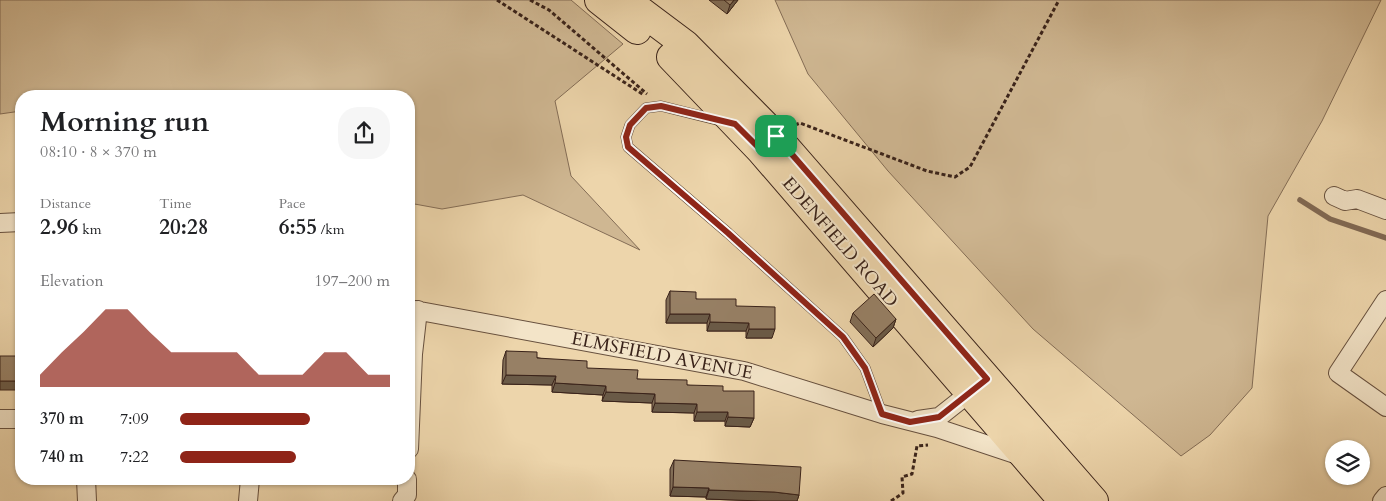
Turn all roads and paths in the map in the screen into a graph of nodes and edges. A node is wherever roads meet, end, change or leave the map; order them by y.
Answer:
1 (497, 0) edge
2 (530, 0) edge
3 (599, 0) edge
4 (626, 0) edge
5 (1059, 0) edge
6 (661, 106) junction
7 (735, 124) junction
8 (776, 136) junction
9 (1334, 196) dead end
10 (1386, 210) edge
11 (15, 222) edge
12 (0, 223) edge
13 (1386, 300) edge
14 (415, 310) edge
15 (979, 386) junction
16 (1386, 407) edge
17 (882, 414) junction
18 (0, 419) edge
19 (15, 419) edge
20 (910, 422) junction
21 (937, 428) junction
22 (1024, 457) junction
23 (86, 485) edge
24 (249, 485) edge
25 (407, 485) edge
26 (1386, 496) edge
27 (87, 501) edge
28 (248, 501) edge
29 (402, 501) edge
30 (891, 501) edge
31 (1063, 501) edge
32 (1094, 501) edge
33 (1382, 501) edge

1 - 6 path
2 - 6 path
3 - 7 main road, EDENFIELD ROAD
4 - 8 main road, EDENFIELD ROAD
5 - 8 path
6 - 7 lane
6 - 17 lane
7 - 15 main road, EDENFIELD ROAD
8 - 15 main road, EDENFIELD ROAD
9 - 10 street
11 - 12 street
13 - 16 street
14 - 17 street, ELMSFIELD AVENUE
15 - 20 street, ELMSFIELD AVENUE
15 - 22 main road, EDENFIELD ROAD
15 - 32 main road, EDENFIELD ROAD
17 - 20 street, ELMSFIELD AVENUE
18 - 19 street
20 - 21 street, ELMSFIELD AVENUE
21 - 22 street, ELMSFIELD AVENUE
21 - 30 path
22 - 31 main road, EDENFIELD ROAD
23 - 27 street
24 - 28 street
25 - 29 street
26 - 33 street

